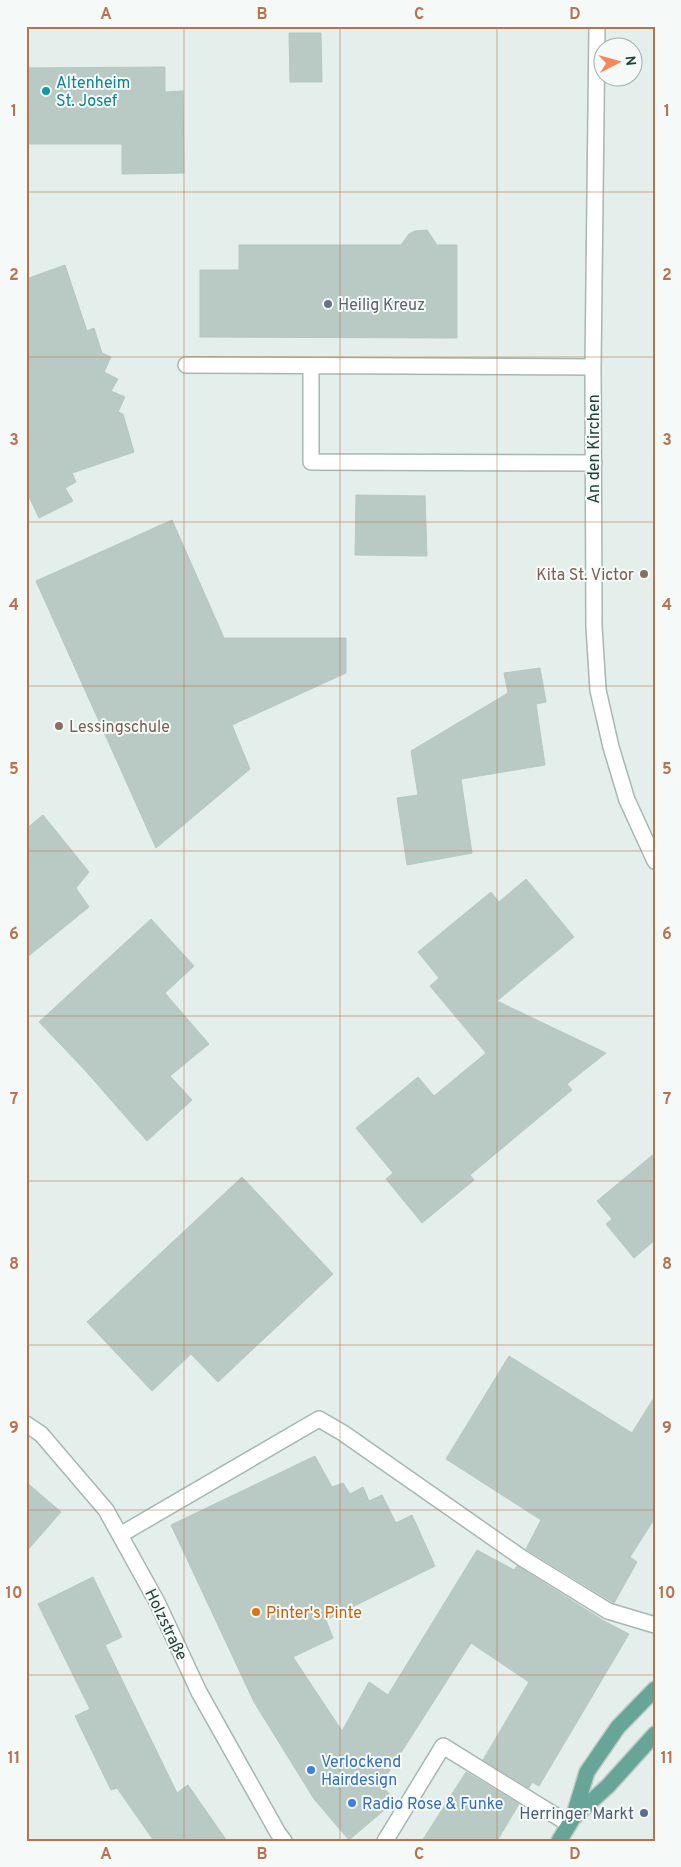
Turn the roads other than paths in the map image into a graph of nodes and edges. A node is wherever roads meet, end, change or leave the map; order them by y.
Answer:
1 (598, 26) edge
2 (186, 365) dead end
3 (311, 366) junction
4 (593, 367) junction
5 (594, 463) junction
6 (655, 861) edge
7 (26, 1424) edge
8 (120, 1535) junction
9 (655, 1625) edge
10 (655, 1690) edge
11 (655, 1734) edge
12 (571, 1821) junction
13 (284, 1841) edge
14 (385, 1841) edge
15 (559, 1841) edge

1 - 4 street, An den Kirchen
2 - 3 street
3 - 4 street
3 - 5 street
4 - 5 street, An den Kirchen
5 - 6 street, An den Kirchen
7 - 8 street, Holzstraße
8 - 9 street
8 - 13 street, Holzstraße
10 - 12 main road
11 - 12 main road
12 - 14 street
12 - 15 main road

